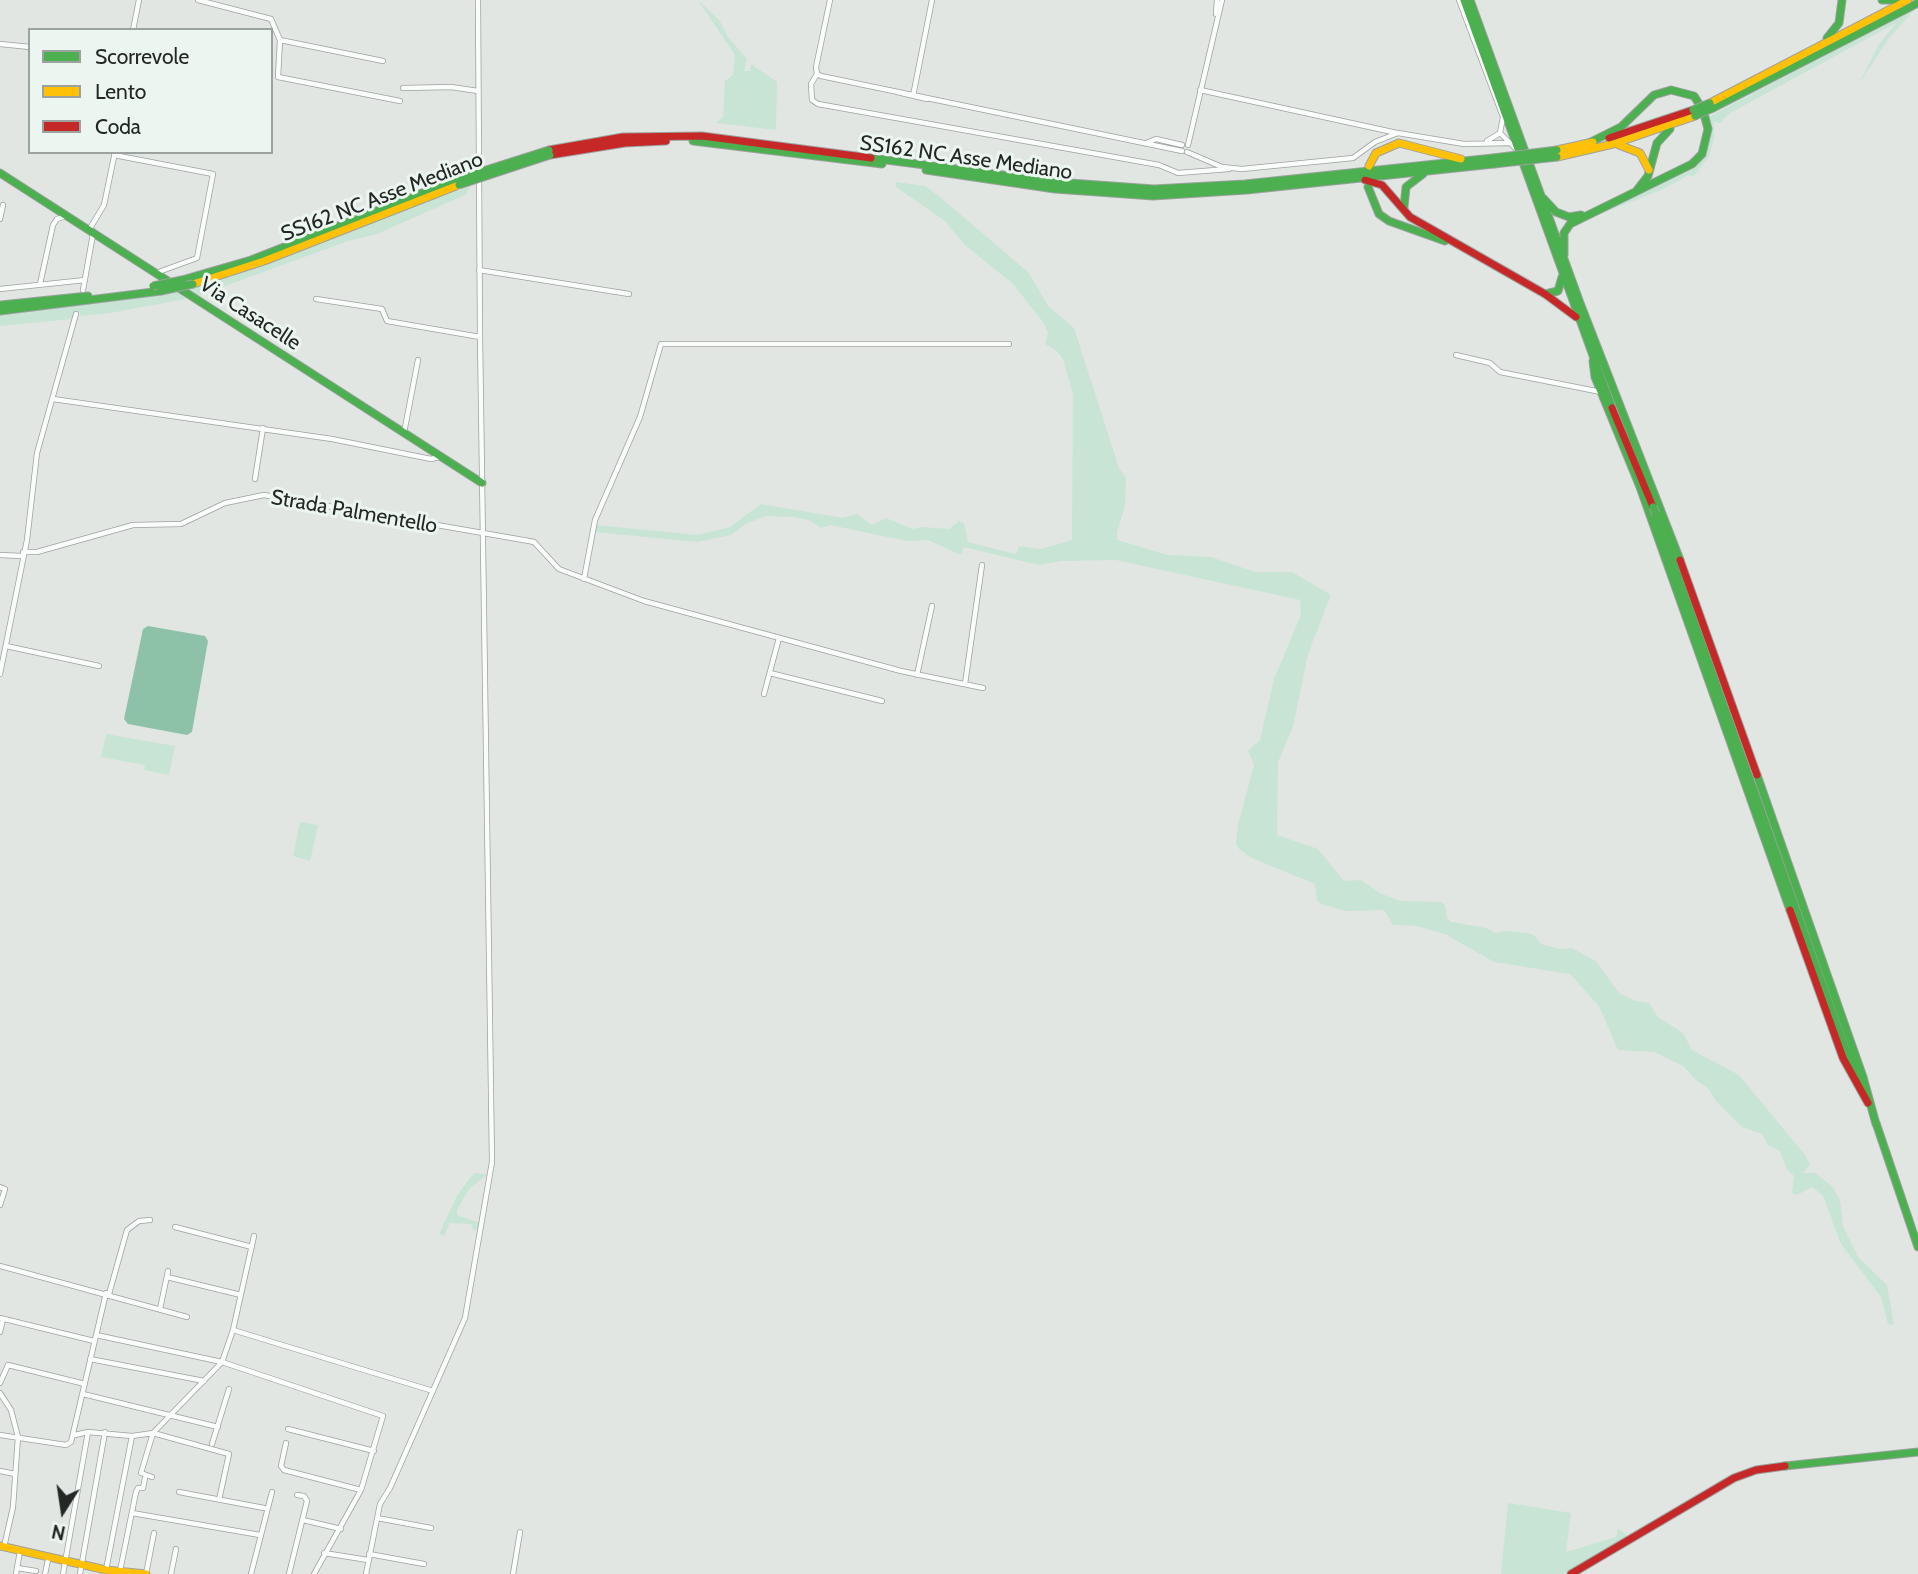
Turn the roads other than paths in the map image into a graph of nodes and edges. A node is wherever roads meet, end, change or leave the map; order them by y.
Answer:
1 (139, 0) edge
2 (198, 0) edge
3 (478, 0) edge
4 (830, 0) edge
5 (932, 0) edge
6 (1219, 0) edge
7 (1462, 0) edge
8 (1471, 0) edge
9 (1842, 0) edge
10 (1882, 0) edge
11 (1900, 0) edge
12 (1908, 0) edge
13 (1918, 3) edge
14 (133, 28) edge
15 (280, 40) junction
16 (0, 44) edge
17 (28, 47) edge
18 (1810, 51) junction
19 (383, 61) dead end
20 (817, 74) junction
21 (403, 88) dead end
22 (1200, 90) junction
23 (478, 91) junction
24 (913, 96) junction
25 (400, 100) dead end
26 (1711, 106) junction
27 (1694, 113) junction
28 (1680, 122) junction
29 (1398, 133) junction
30 (1500, 133) junction
31 (1482, 143) junction
32 (1509, 143) junction
33 (1589, 143) junction
34 (1612, 144) junction
35 (1184, 148) junction
36 (1557, 153) junction
37 (115, 154) edge
38 (1521, 154) junction
39 (1474, 161) junction
40 (1493, 161) junction
41 (1369, 166) dead end
42 (1229, 169) junction
43 (1648, 170) junction
44 (1426, 172) junction
45 (0, 173) edge
46 (459, 182) junction
47 (1365, 183) junction
48 (1246, 187) junction
49 (1637, 190) junction
50 (1543, 198) junction
51 (3, 205) dead end
52 (1404, 207) junction
53 (1584, 215) junction
54 (67, 216) junction
55 (0, 219) edge
56 (91, 232) junction
57 (1458, 246) junction
58 (1563, 255) junction
59 (480, 270) junction
60 (155, 274) junction
61 (1562, 277) junction
62 (85, 280) junction
63 (40, 284) junction
64 (0, 289) edge
65 (83, 290) dead end
66 (629, 294) dead end
67 (1545, 294) junction
68 (316, 299) dead end
69 (0, 305) edge
70 (0, 311) edge
71 (76, 314) dead end
72 (1576, 317) junction
73 (480, 337) junction
74 (1009, 344) dead end
75 (1456, 355) dead end
76 (418, 360) dead end
77 (1593, 361) junction
78 (1601, 392) junction
79 (53, 399) junction
80 (263, 428) junction
81 (404, 434) junction
82 (439, 457) junction
83 (254, 479) dead end
84 (482, 483) junction
85 (1654, 508) junction
86 (482, 534) junction
87 (23, 554) junction
88 (0, 555) edge
89 (982, 565) dead end
90 (584, 579) junction
91 (932, 606) dead end
92 (779, 638) junction
93 (6, 646) junction
94 (99, 666) dead end
95 (769, 673) junction
96 (0, 674) edge
97 (917, 675) junction
98 (965, 684) junction
99 (983, 688) dead end
100 (764, 694) dead end
101 (882, 701) dead end
102 (1876, 1124) junction
103 (0, 1187) edge
104 (0, 1205) edge
105 (150, 1220) dead end
106 (175, 1234) dead end
107 (254, 1236) dead end
108 (252, 1247) junction
109 (1918, 1247) edge
110 (0, 1266) edge
111 (108, 1293) junction
112 (241, 1295) junction
113 (160, 1309) junction
114 (187, 1317) dead end
115 (2, 1319) edge
116 (233, 1330) junction
117 (0, 1332) edge
118 (95, 1338) junction
119 (90, 1359) junction
120 (222, 1362) junction
121 (205, 1381) junction
122 (0, 1383) edge
123 (85, 1384) junction
124 (229, 1389) dead end
125 (433, 1391) junction
126 (0, 1392) edge
127 (83, 1394) junction
128 (173, 1414) junction
129 (218, 1427) junction
130 (288, 1429) dead end
131 (88, 1432) junction
132 (105, 1433) junction
133 (153, 1433) junction
134 (0, 1434) edge
135 (74, 1436) junction
136 (132, 1436) junction
137 (18, 1437) junction
138 (286, 1443) dead end
139 (212, 1444) dead end
140 (374, 1451) junction
141 (1918, 1452) edge
142 (0, 1471) edge
143 (15, 1474) junction
144 (152, 1476) dead end
145 (145, 1478) dead end
146 (361, 1490) junction
147 (179, 1492) dead end
148 (272, 1492) dead end
149 (297, 1494) dead end
150 (219, 1500) junction
151 (264, 1508) dead end
152 (132, 1513) junction
153 (377, 1518) junction
154 (303, 1520) junction
155 (431, 1528) dead end
156 (341, 1529) junction
157 (520, 1532) dead end
158 (154, 1533) dead end
159 (260, 1535) junction
160 (2, 1547) edge
161 (176, 1549) dead end
162 (20, 1551) junction
163 (324, 1553) junction
164 (369, 1557) junction
165 (49, 1558) junction
166 (66, 1561) junction
167 (424, 1564) dead end
168 (83, 1565) junction
169 (106, 1570) junction
170 (17, 1571) edge
171 (36, 1572) dead end
172 (116, 1572) edge
173 (45, 1574) edge
174 (63, 1574) edge
175 (80, 1574) edge
176 (146, 1574) edge
177 (171, 1574) edge
178 (251, 1574) edge
179 (289, 1574) edge
180 (314, 1574) edge
181 (366, 1574) edge
182 (513, 1574) edge
183 (1571, 1574) edge

1 - 14 street
2 - 15 street
3 - 23 street
4 - 20 street
5 - 24 street
6 - 22 street
7 - 30 street
7 - 38 main road
8 - 50 main road
9 - 18 main road
10 - 11 main road
12 - 18 main road, SS162 NC Asse Mediano
13 - 26 main road, SS162 NC Asse Mediano
15 - 19 street
15 - 25 street
16 - 17 street
18 - 26 main road, SS162 NC Asse Mediano
20 - 24 street
20 - 42 street
21 - 23 street
22 - 29 street
22 - 35 street
23 - 59 street
24 - 35 street
26 - 27 main road, SS162 NC Asse Mediano, bridge
27 - 28 main road, SS162 NC Asse Mediano
27 - 33 main road, SS162 NC Asse Mediano
28 - 34 main road, SS162 NC Asse Mediano
28 - 43 main road
29 - 31 street
29 - 42 street
30 - 31 street
30 - 32 street
31 - 32 street
32 - 38 street
33 - 36 main road, SS162 NC Asse Mediano
33 - 49 main road
34 - 36 main road, SS162 NC Asse Mediano
34 - 43 main road
35 - 42 street
36 - 40 main road, SS162 NC Asse Mediano, bridge
37 - 56 street
37 - 60 street
38 - 61 main road
39 - 40 main road, SS162 NC Asse Mediano
39 - 41 main road
39 - 48 main road, SS162 NC Asse Mediano
40 - 44 main road, SS162 NC Asse Mediano
43 - 49 main road
44 - 47 main road, SS162 NC Asse Mediano
44 - 52 main road
45 - 54 main road, Via Casacelle
46 - 48 main road, SS162 NC Asse Mediano, bridge
46 - 69 main road, SS162 NC Asse Mediano, bridge
46 - 70 main road, SS162 NC Asse Mediano, bridge
47 - 48 main road, SS162 NC Asse Mediano
47 - 52 main road
47 - 57 main road
49 - 53 main road
50 - 53 main road
50 - 58 main road
51 - 55 street
52 - 57 main road
53 - 58 main road
54 - 56 main road, Via Casacelle
54 - 63 street
56 - 60 main road, Via Casacelle
56 - 62 street
57 - 67 main road
58 - 85 main road
59 - 66 street
59 - 73 street
60 - 81 main road, Via Casacelle
61 - 67 main road
61 - 72 main road
62 - 63 street
62 - 65 street
63 - 64 street
67 - 72 main road
68 - 73 street
71 - 79 street
72 - 77 main road
73 - 84 street
74 - 90 street
75 - 78 street
76 - 81 street
77 - 78 main road
77 - 85 main road
78 - 85 main road
79 - 80 street
79 - 87 street
80 - 82 street
80 - 83 street
81 - 82 main road, Via Casacelle
82 - 84 main road, Via Casacelle
84 - 86 street
85 - 102 main road
85 - 102 main road
86 - 87 street, Strada Palmentello
86 - 90 street, Strada Palmentello
86 - 125 street
87 - 88 street, Strada Palmentello
87 - 93 street
89 - 98 street
90 - 92 street, Strada Palmentello
91 - 97 street
92 - 95 street
92 - 97 street, Strada Palmentello
93 - 94 street
93 - 96 street
95 - 100 street
95 - 101 street
97 - 98 street, Strada Palmentello
98 - 99 street, Strada Palmentello
102 - 109 main road
103 - 104 street
105 - 111 street
106 - 108 street
107 - 108 street
108 - 112 street
110 - 111 street
111 - 113 street
111 - 118 street
112 - 113 street
112 - 116 street
113 - 114 street
115 - 117 street
115 - 118 street
116 - 120 street
116 - 125 street
118 - 119 street
118 - 120 street
119 - 121 street
119 - 123 street
120 - 121 street
120 - 140 street
121 - 128 street
122 - 123 street
123 - 127 street
124 - 129 street
125 - 153 street
126 - 137 street
127 - 128 street
127 - 135 street
128 - 129 street
128 - 133 street
129 - 139 street
130 - 140 street
131 - 132 street
131 - 135 street
131 - 166 street
132 - 136 street
132 - 168 street
133 - 136 street
133 - 144 street
133 - 150 street
134 - 137 street
135 - 137 street
136 - 169 street
137 - 143 street
138 - 146 street
140 - 146 street
141 - 183 main road
142 - 143 street
143 - 160 street
145 - 152 street
146 - 156 street
147 - 150 street
148 - 159 street
149 - 154 street
150 - 151 street
152 - 159 street
152 - 172 street
153 - 155 street
153 - 164 street
154 - 156 street
154 - 179 street
156 - 163 street
157 - 182 street
158 - 176 street
159 - 178 street
160 - 162 main road
161 - 177 street
162 - 165 main road
162 - 170 street
163 - 164 street
163 - 180 street
164 - 167 street
164 - 181 street
165 - 166 main road
165 - 173 street
166 - 168 main road
166 - 174 street
168 - 169 main road
168 - 175 street
169 - 172 main road
170 - 171 street
172 - 176 main road

